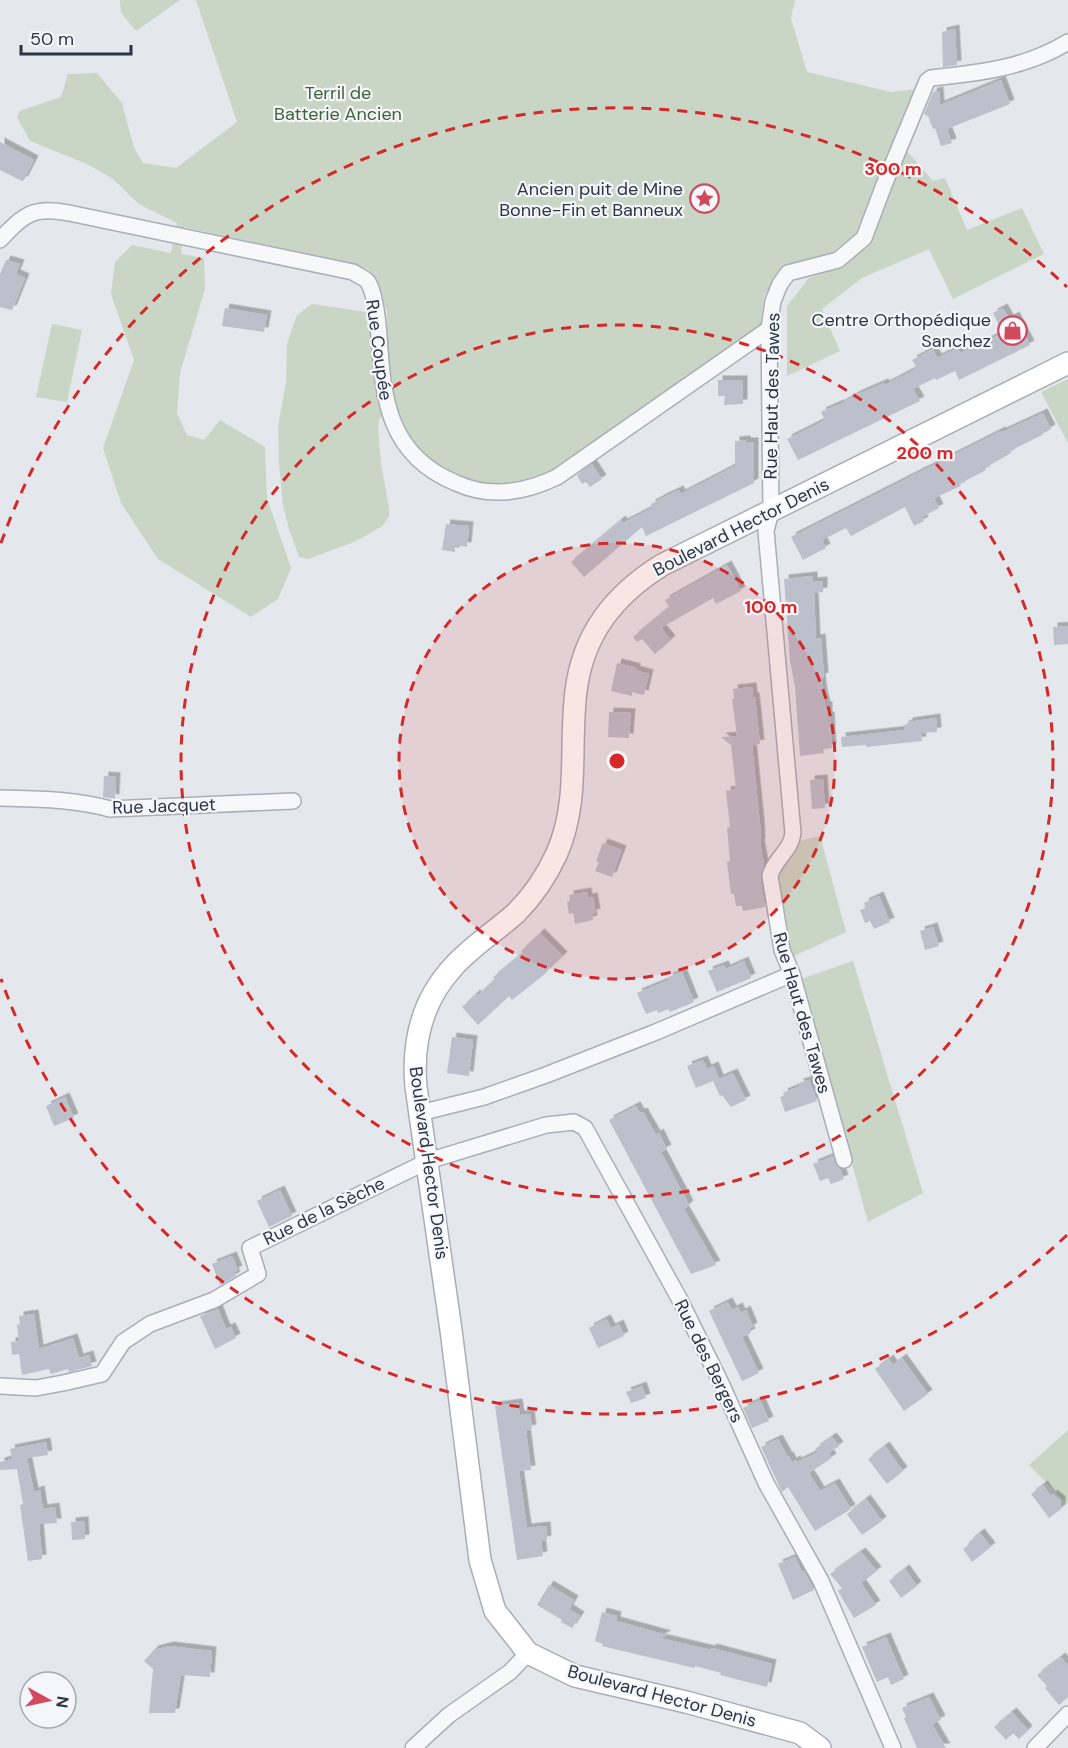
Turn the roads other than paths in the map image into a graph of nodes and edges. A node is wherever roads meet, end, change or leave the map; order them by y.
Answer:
1 (1068, 42) edge
2 (0, 240) edge
3 (769, 329) junction
4 (1068, 363) edge
5 (771, 510) junction
6 (0, 798) edge
7 (293, 801) dead end
8 (792, 974) junction
9 (420, 1113) junction
10 (844, 1160) dead end
11 (428, 1161) junction
12 (0, 1386) edge
13 (528, 1653) junction
14 (1068, 1714) edge
15 (413, 1748) edge
16 (820, 1748) edge
17 (894, 1748) edge
18 (1035, 1748) edge

1 - 3 street, Rue Haut des Tawes
2 - 3 street, Rue Coupée
3 - 5 street, Rue Haut des Tawes
4 - 5 street, Boulevard Hector Denis
5 - 8 street, Rue Haut des Tawes
5 - 9 street, Boulevard Hector Denis
6 - 7 street, Rue Jacquet
8 - 9 street
8 - 10 street, Rue Haut des Tawes
9 - 11 street, Boulevard Hector Denis
11 - 12 street, Rue de la Sèche
11 - 13 street, Boulevard Hector Denis
11 - 17 street, Rue des Bergers
13 - 15 street
13 - 16 street, Boulevard Hector Denis
14 - 18 street

